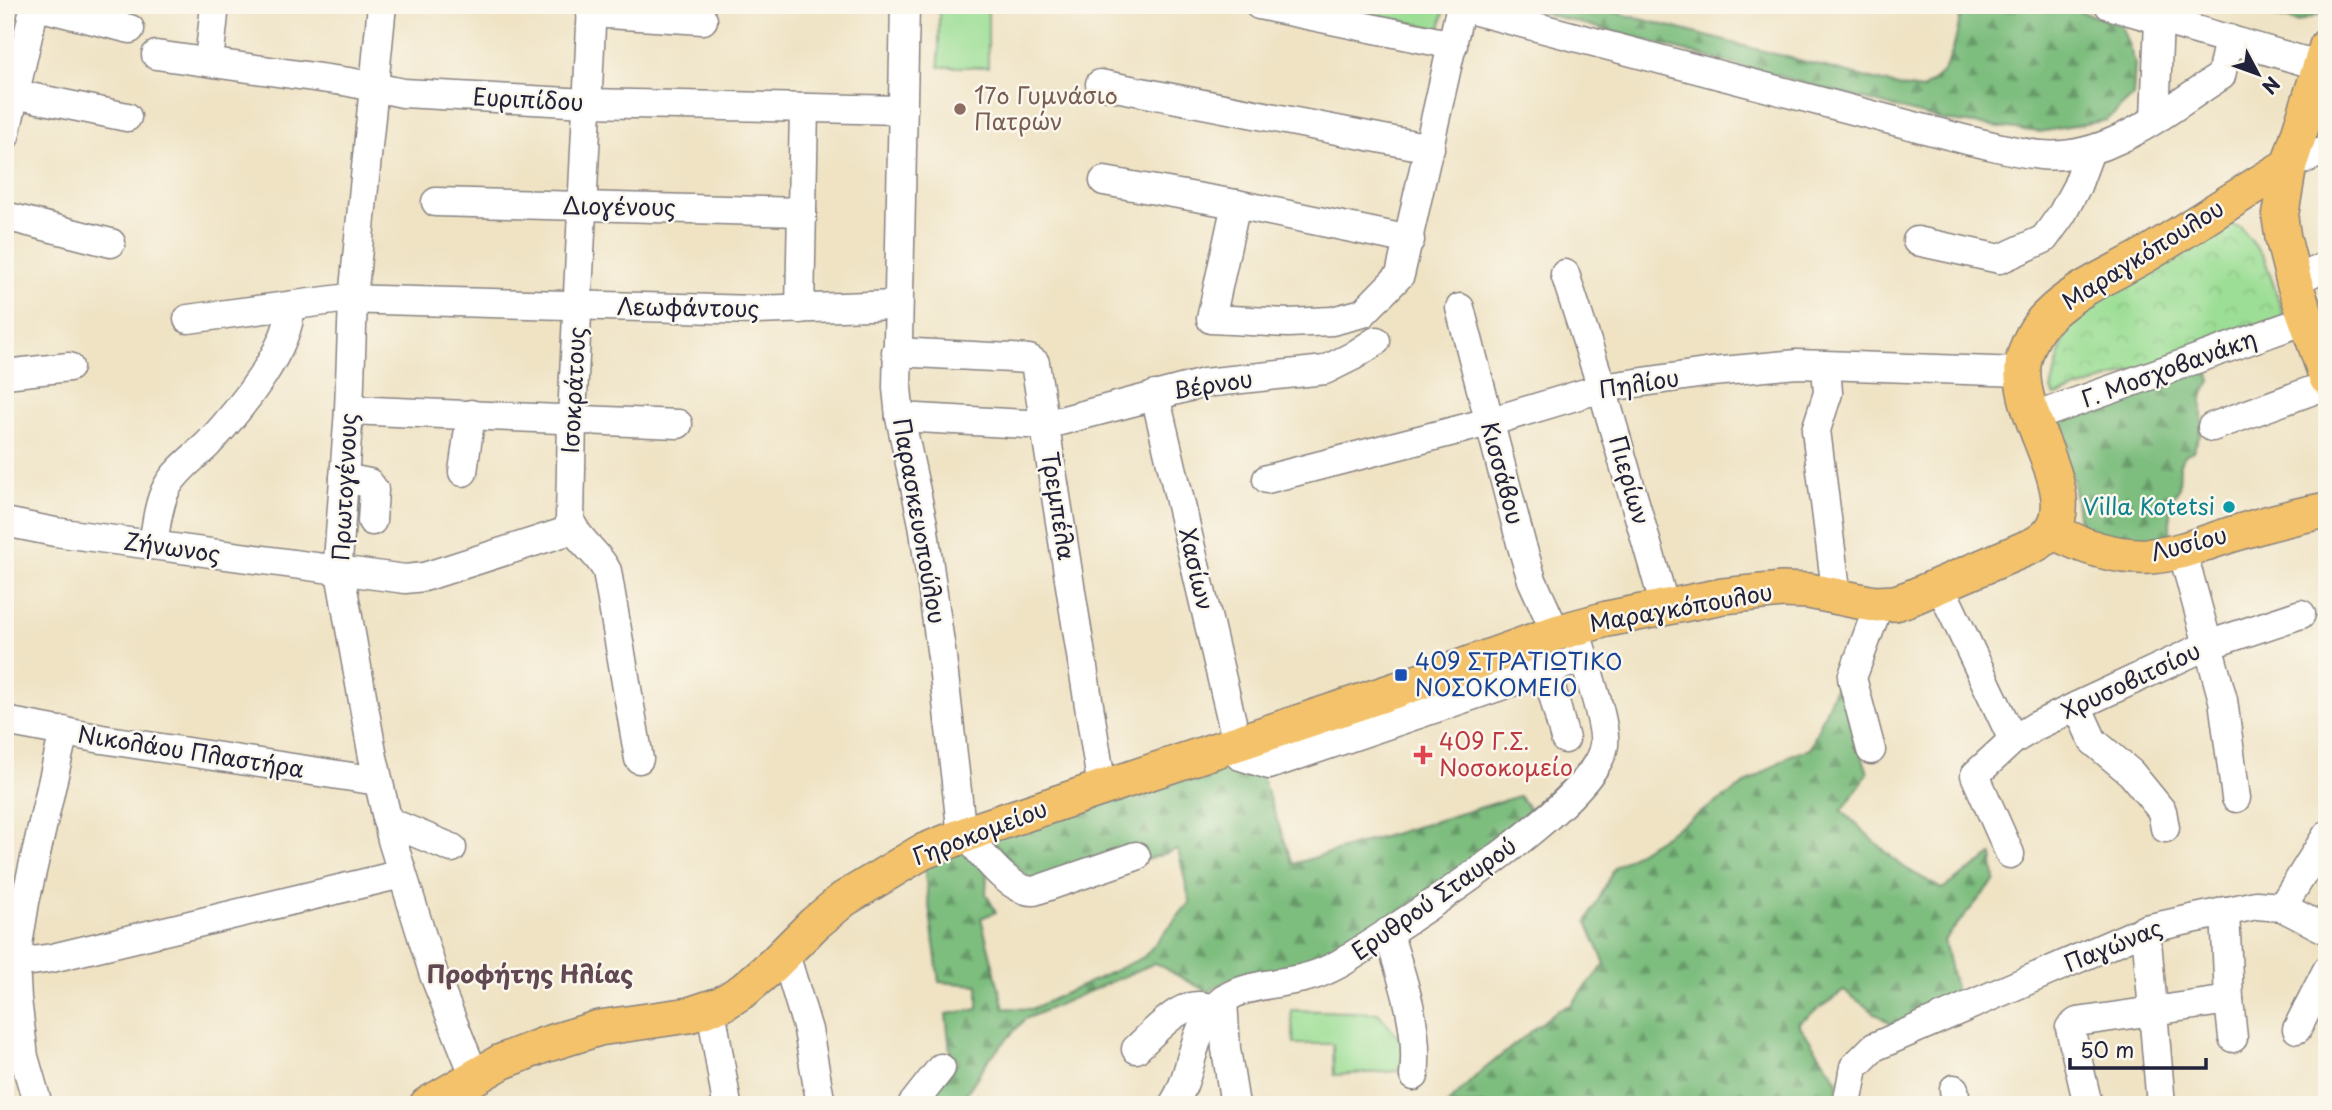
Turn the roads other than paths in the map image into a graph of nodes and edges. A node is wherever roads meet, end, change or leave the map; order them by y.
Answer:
1 (34, 5) edge
2 (215, 5) edge
3 (382, 5) edge
4 (905, 5) edge
5 (1259, 5) edge
6 (2109, 5) edge
7 (1461, 6) edge
8 (592, 9) edge
9 (703, 20) dead end
10 (2159, 20) junction
11 (130, 29) dead end
12 (2229, 40) junction
13 (1453, 45) junction
14 (156, 55) dead end
15 (2324, 56) edge
16 (209, 62) junction
17 (1100, 84) dead end
18 (375, 87) junction
19 (10, 94) edge
20 (587, 103) junction
21 (804, 108) junction
22 (903, 110) junction
23 (127, 117) dead end
24 (2155, 118) junction
25 (5, 136) edge
26 (1430, 148) junction
27 (2327, 150) edge
28 (2090, 151) junction
29 (2289, 165) junction
30 (1104, 181) dead end
31 (436, 202) dead end
32 (1236, 204) junction
33 (583, 207) junction
34 (802, 212) junction
35 (5, 216) edge
36 (1410, 240) junction
37 (1917, 241) dead end
38 (111, 243) dead end
39 (2327, 265) edge
40 (1565, 274) dead end
41 (2294, 282) junction
42 (353, 299) junction
43 (578, 305) junction
44 (897, 305) junction
45 (290, 306) junction
46 (1460, 308) dead end
47 (800, 309) junction
48 (188, 319) dead end
49 (2306, 320) junction
50 (1376, 341) dead end
51 (896, 352) junction
52 (1826, 366) junction
53 (69, 367) dead end
54 (2021, 372) junction
55 (5, 374) edge
56 (2327, 378) edge
57 (2327, 385) edge
58 (1602, 388) junction
59 (1155, 395) junction
60 (349, 410) junction
61 (471, 414) junction
62 (900, 417) junction
63 (572, 418) junction
64 (2031, 418) junction
65 (1489, 422) junction
66 (678, 425) dead end
67 (1045, 425) junction
68 (2212, 427) dead end
69 (463, 472) dead end
70 (344, 478) junction
71 (1267, 479) dead end
72 (2327, 510) edge
73 (372, 521) dead end
74 (5, 522) edge
75 (574, 529) junction
76 (2053, 531) junction
77 (153, 545) junction
78 (2182, 550) junction
79 (340, 571) junction
80 (1940, 586) junction
81 (1838, 597) junction
82 (1879, 604) junction
83 (1665, 607) junction
84 (2301, 614) dead end
85 (1571, 640) junction
86 (2208, 645) junction
87 (1547, 672) junction
88 (2077, 706) junction
89 (5, 721) edge
90 (64, 732) junction
91 (1565, 739) dead end
92 (2013, 740) junction
93 (1237, 744) junction
94 (1871, 750) dead end
95 (639, 759) dead end
96 (378, 781) junction
97 (1102, 788) junction
98 (2236, 798) dead end
99 (387, 821) junction
100 (2165, 828) dead end
101 (965, 834) junction
102 (2327, 835) edge
103 (452, 848) dead end
104 (2010, 854) dead end
105 (1136, 856) dead end
106 (402, 874) junction
107 (15, 902) edge
108 (2282, 907) junction
109 (2225, 911) junction
110 (2146, 929) junction
111 (2327, 930) edge
112 (1388, 932) junction
113 (785, 954) junction
114 (10, 964) edge
115 (2327, 970) edge
116 (2229, 1000) junction
117 (1218, 1005) junction
118 (712, 1008) junction
119 (2152, 1012) junction
120 (2297, 1028) dead end
121 (2233, 1038) dead end
122 (1136, 1049) dead end
123 (942, 1068) dead end
124 (1414, 1076) dead end
125 (475, 1077) junction
126 (38, 1105) edge
127 (427, 1105) edge
128 (727, 1105) edge
129 (821, 1105) edge
130 (912, 1105) edge
131 (1173, 1105) edge
132 (1236, 1105) edge
133 (1847, 1105) edge
134 (2088, 1105) edge
135 (2161, 1105) edge

1 - 11 street
1 - 19 street
2 - 16 street
3 - 18 street, Πρωτογένους
4 - 22 street, Παρασκευοπούλου
5 - 13 street
6 - 10 street
7 - 13 street
7 - 28 street
8 - 9 street
8 - 20 street, Ισοκράτους
10 - 12 street
10 - 24 street
12 - 15 street
12 - 24 street
13 - 26 street
14 - 16 street, Ευριπίδου
15 - 29 main road
16 - 18 street, Ευριπίδου
17 - 26 street
18 - 20 street, Ευριπίδου
18 - 42 street, Πρωτογένους
19 - 23 street
19 - 25 street
20 - 21 street, Ευριπίδου
20 - 33 street, Ισοκράτους
21 - 22 street, Ευριπίδου
21 - 34 street
22 - 44 street, Παρασκευοπούλου
24 - 28 street
26 - 36 street
27 - 29 street
28 - 37 street
29 - 41 main road
29 - 54 main road, Μαραγκόπουλου
30 - 32 street
31 - 33 street, Διογένους
32 - 36 street
32 - 36 street
33 - 34 street, Διογένους
33 - 43 street, Ισοκράτους
34 - 47 street
35 - 38 street
39 - 41 street
40 - 58 street, Πιερίων
41 - 49 main road
42 - 43 street, Λεωφάντους
42 - 45 street, Λεωφάντους
42 - 60 street, Πρωτογένους
43 - 47 street, Λεωφάντους
43 - 63 street, Ισοκράτους
44 - 47 street, Λεωφάντους
44 - 51 street, Παρασκευοπούλου
45 - 48 street, Λεωφάντους
45 - 77 street
46 - 65 street, Κισσάβου
49 - 56 main road
49 - 64 street, Γ. Μοσχοβανάκη
50 - 59 street, Βέρνου
51 - 62 street, Παρασκευοπούλου
51 - 67 street, Τρεμπέλα
52 - 54 street, Πηλίου
52 - 58 street, Πηλίου
52 - 81 street
53 - 55 street
54 - 64 main road, Μαραγκόπουλου
57 - 68 street
58 - 65 street, Πηλίου
58 - 83 street, Πιερίων
59 - 67 street, Βέρνου
59 - 93 street, Χασίων
60 - 61 street
60 - 70 street, Πρωτογένους
61 - 63 street
61 - 69 street
62 - 67 street, Βέρνου
62 - 101 street, Παρασκευοπούλου
63 - 66 street
63 - 75 street, Ισοκράτους
64 - 76 main road, Μαραγκόπουλου
65 - 71 street, Πηλίου
65 - 85 street, Κισσάβου
67 - 97 street, Τρεμπέλα
70 - 73 street
70 - 79 street, Πρωτογένους
72 - 78 main road, Λυσίου
74 - 77 street, Ζήνωνος
75 - 79 street, Ζήνωνος
75 - 95 street
76 - 78 main road, Λυσίου
76 - 80 main road, Μαραγκόπουλου
77 - 79 street, Ζήνωνος
78 - 86 street
79 - 96 street, Πρωτογένους
80 - 82 main road, Μαραγκόπουλου
80 - 92 street
81 - 82 main road, Μαραγκόπουλου
81 - 83 main road, Μαραγκόπουλου
82 - 94 street
83 - 85 main road, Μαραγκόπουλου
84 - 86 street, Χρυσοβιτσίου
85 - 87 street
85 - 93 main road, Γηροκομείου
85 - 112 street, Ερυθρού Σταυρού
86 - 88 street, Χρυσοβιτσίου
86 - 98 street
87 - 91 street
87 - 93 street
88 - 92 street, Χρυσοβιτσίου
88 - 100 street
89 - 90 street, Νικολάου Πλαστήρα
90 - 96 street, Νικολάου Πλαστήρα
90 - 107 street
92 - 104 street, Χρυσοβιτσίου
93 - 97 main road, Γηροκομείου
96 - 99 street, Πρωτογένους
97 - 101 main road, Γηροκομείου
99 - 103 street
99 - 106 street, Πρωτογένους
101 - 105 street, Παρασκευοπούλου
101 - 113 main road, Γηροκομείου
102 - 108 street
106 - 114 street
106 - 125 street, Πρωτογένους
107 - 114 street
108 - 109 street, Παγώνας
108 - 111 street
109 - 110 street, Παγώνας
109 - 116 street
110 - 119 street
110 - 133 street, Παγώνας
112 - 117 street, Ερυθρού Σταυρού
112 - 124 street
113 - 118 main road, Γηροκομείου
113 - 129 street
114 - 126 street
115 - 120 street
116 - 119 street
116 - 121 street
117 - 122 street
117 - 131 street
117 - 132 street
118 - 125 main road, Γηροκομείου
118 - 128 street
119 - 134 street
119 - 135 street
123 - 130 street
125 - 127 main road, Γηροκομείου

